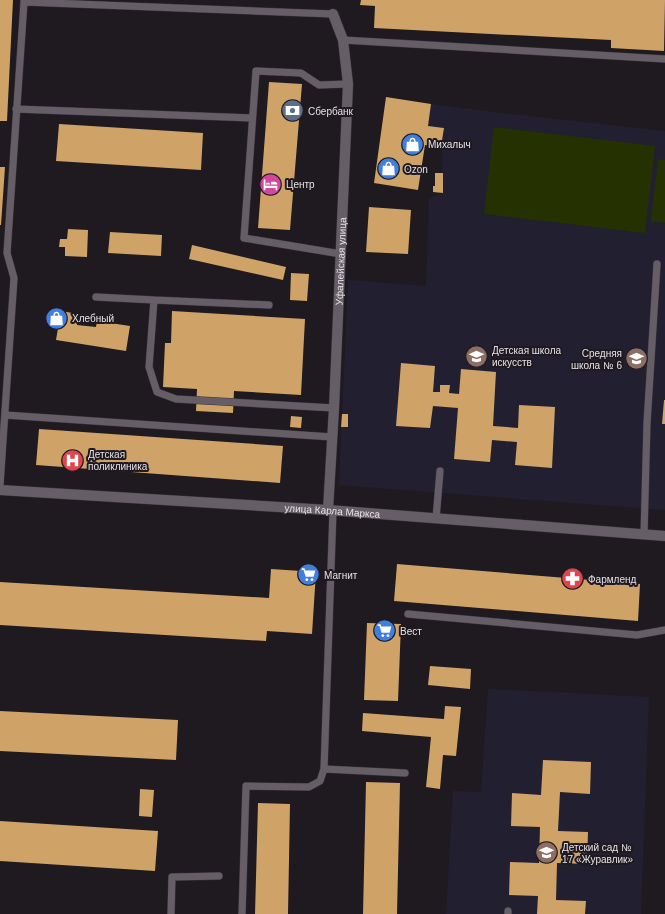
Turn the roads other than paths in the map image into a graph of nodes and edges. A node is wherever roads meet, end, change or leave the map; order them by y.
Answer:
1 (24, 1) edge
2 (333, 14) joint
3 (343, 40) junction
4 (665, 59) edge
5 (348, 84) junction
6 (16, 109) junction
7 (252, 118) junction
8 (341, 254) junction
9 (657, 264) dead end
10 (96, 297) dead end
11 (154, 300) junction
12 (269, 305) dead end
13 (334, 408) junction
14 (5, 415) junction
15 (332, 437) junction
16 (440, 471) dead end
17 (0, 485) edge
18 (0, 490) edge
19 (330, 511) junction
20 (436, 519) junction
21 (644, 535) junction
22 (665, 536) edge
23 (408, 614) dead end
24 (665, 630) edge
25 (324, 769) junction
26 (405, 773) dead end
27 (219, 876) dead end
28 (171, 914) edge
29 (242, 914) edge

1 - 2 lane
1 - 6 lane
2 - 3 street, Уфалейская улица
3 - 4 lane
3 - 5 street, Уфалейская улица
5 - 7 lane
5 - 8 street, Уфалейская улица
6 - 7 lane
6 - 14 lane
7 - 8 lane
8 - 13 street, Уфалейская улица
9 - 21 lane
10 - 11 lane
11 - 12 lane
11 - 13 lane
13 - 15 street, Уфалейская улица
14 - 15 lane
14 - 17 lane
15 - 19 street, Уфалейская улица
16 - 20 lane
18 - 19 street, улица Карла Маркса
19 - 20 street, улица Карла Маркса
19 - 25 lane
20 - 21 street, улица Карла Маркса
21 - 22 street, улица Карла Маркса
23 - 24 lane
25 - 26 lane
25 - 29 lane
27 - 28 lane

